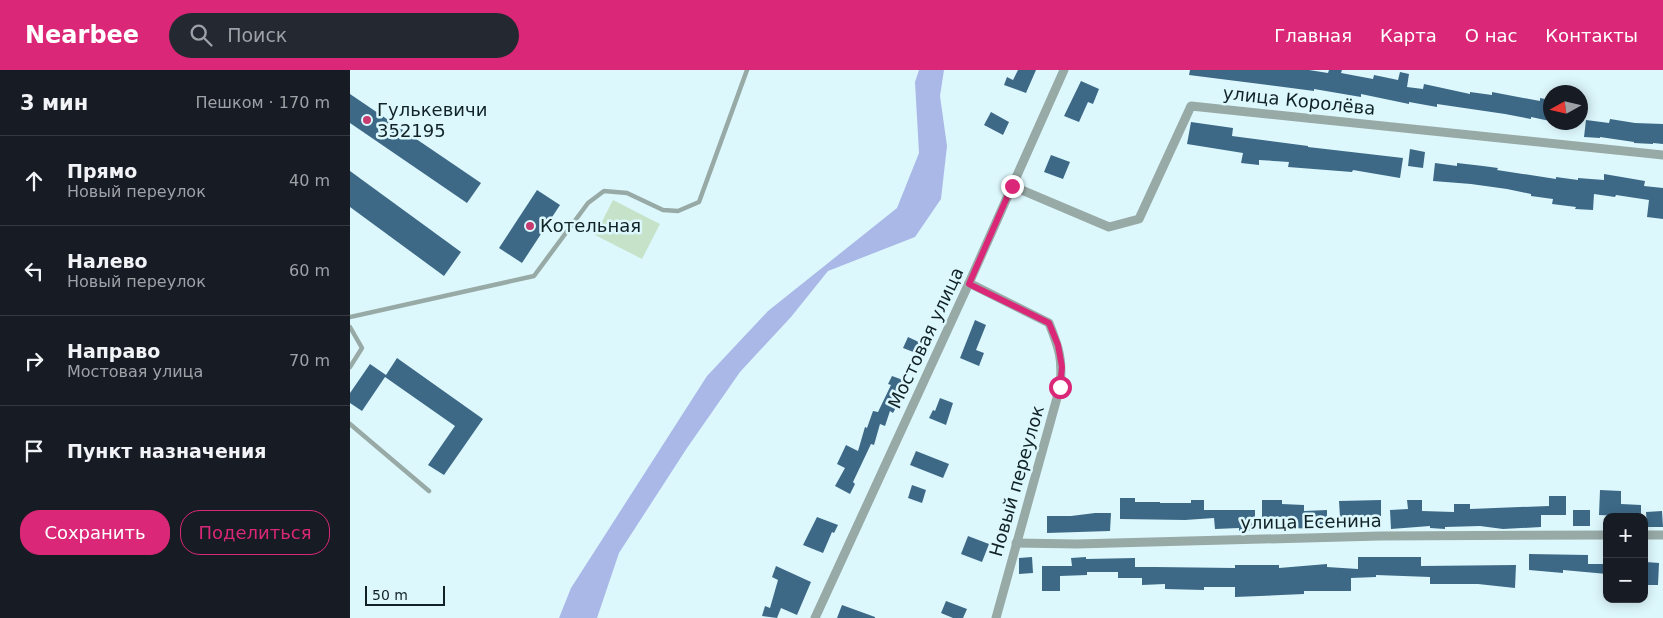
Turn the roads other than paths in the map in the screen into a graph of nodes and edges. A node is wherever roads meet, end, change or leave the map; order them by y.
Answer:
1 (747, 70) edge
2 (1064, 70) edge
3 (1663, 155) edge
4 (1012, 186) junction
5 (969, 284) junction
6 (350, 317) edge
7 (350, 327) edge
8 (350, 367) edge
9 (350, 424) edge
10 (429, 491) dead end
11 (1603, 535) edge
12 (1648, 535) edge
13 (1663, 535) edge
14 (1016, 544) junction
15 (815, 618) edge
16 (996, 618) edge

1 - 6 lane
2 - 4 street, Мостовая улица
3 - 4 street, улица Королёва
4 - 5 street, Мостовая улица
5 - 14 street, Новый переулок
5 - 15 street, Мостовая улица
7 - 8 lane
9 - 10 lane
11 - 14 street, улица Есенина
12 - 13 street
14 - 16 street, Новый переулок

